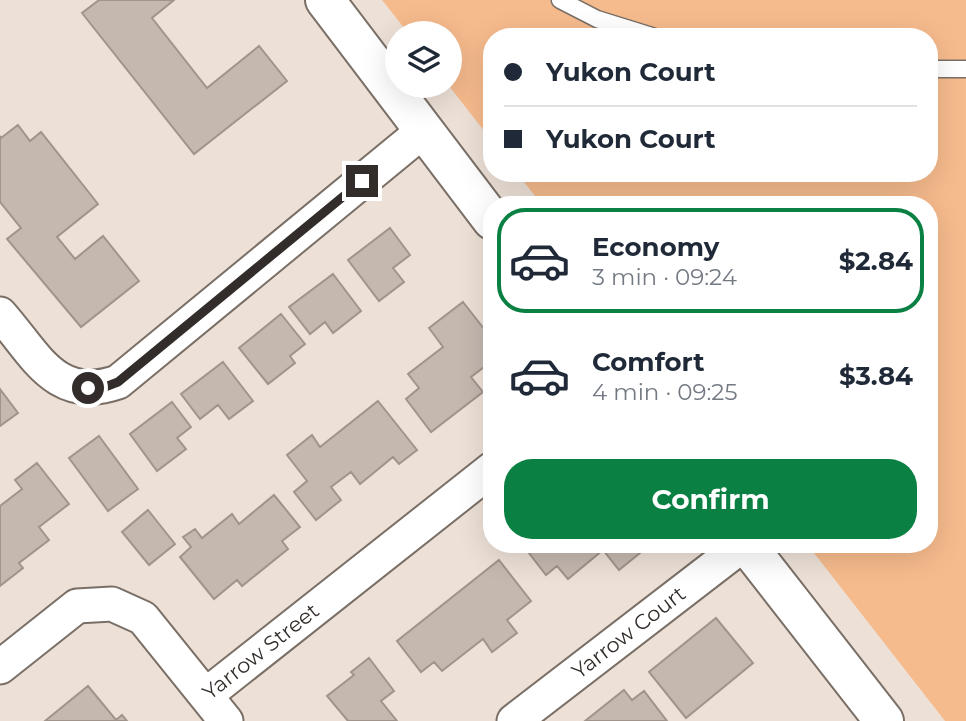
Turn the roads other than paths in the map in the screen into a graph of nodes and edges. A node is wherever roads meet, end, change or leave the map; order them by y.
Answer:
1 (325, 0) edge
2 (560, 0) edge
3 (626, 28) edge
4 (938, 69) edge
5 (966, 69) edge
6 (423, 131) junction
7 (483, 208) edge
8 (0, 314) edge
9 (483, 477) edge
10 (733, 553) edge
11 (752, 553) edge
12 (0, 667) edge
13 (216, 708) edge
14 (514, 721) edge
15 (884, 721) edge

1 - 6 street
2 - 3 lane
4 - 5 lane
6 - 7 street
6 - 8 street
9 - 13 street, Yarrow Street
10 - 14 street, Yarrow Court
11 - 15 street
12 - 13 street, Yarrow Street

